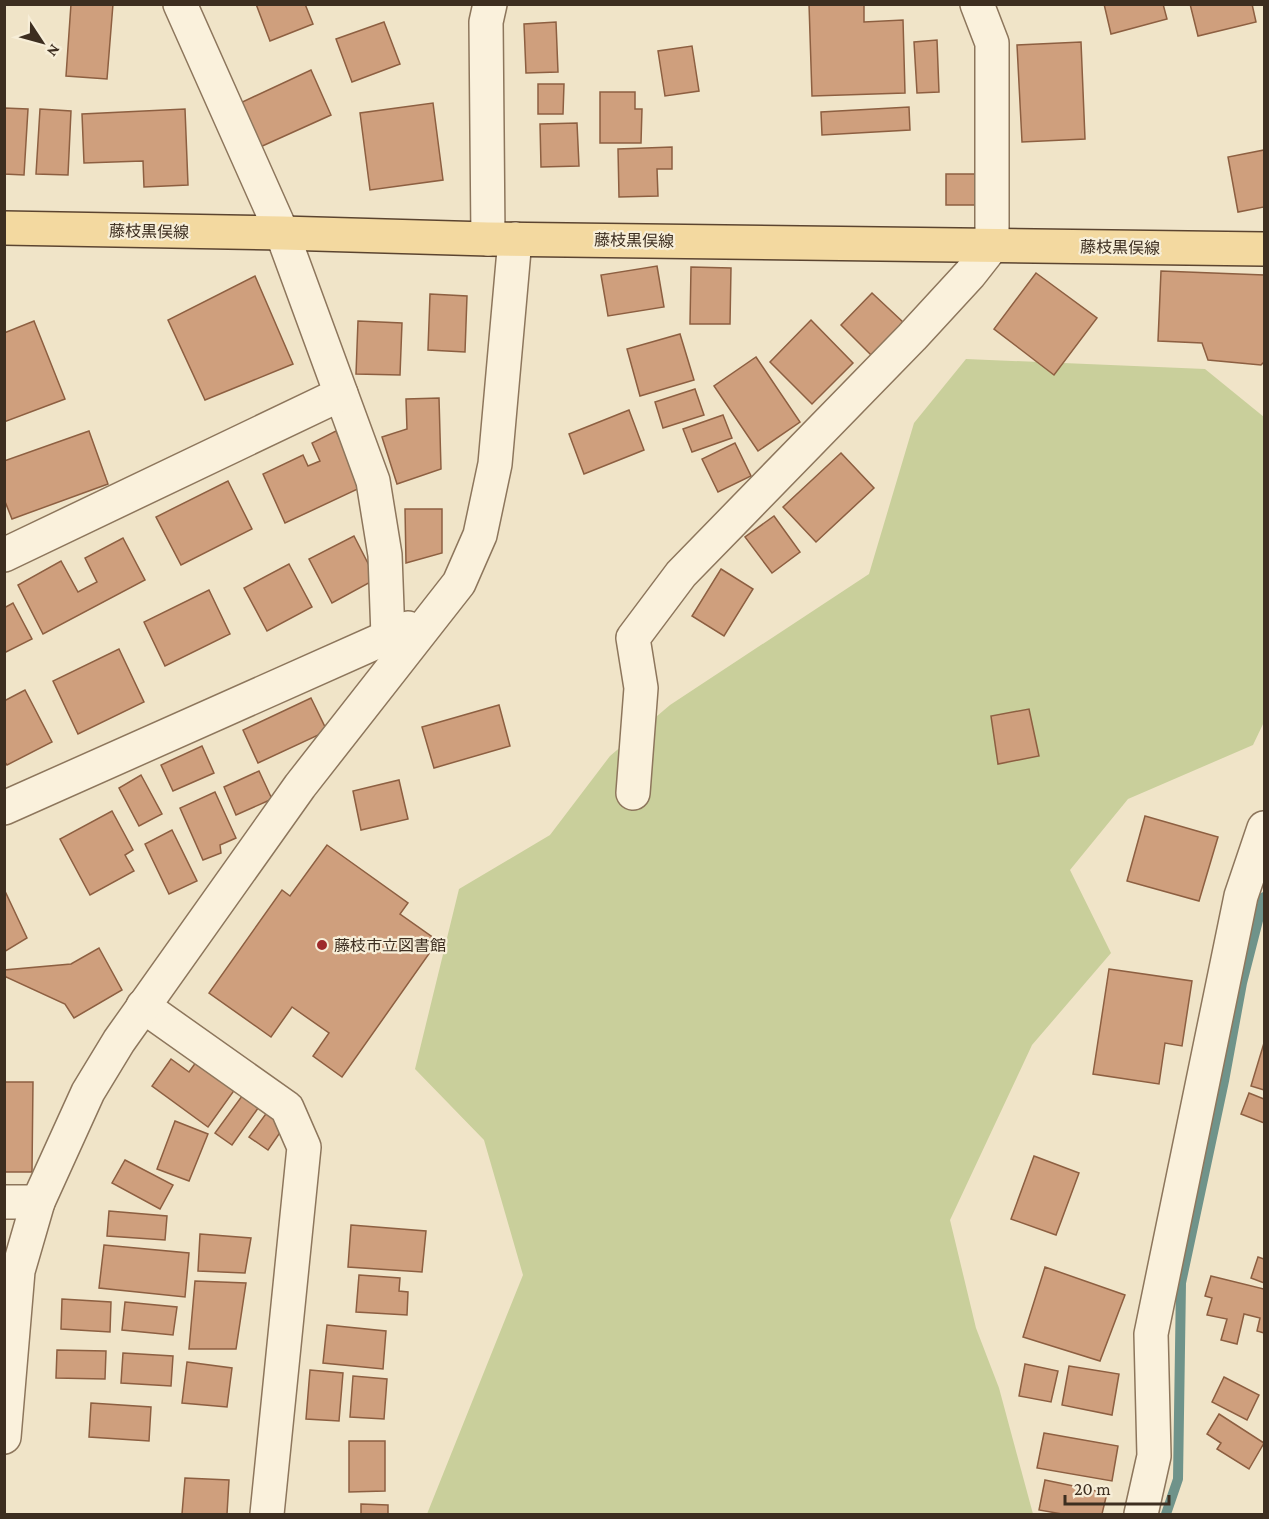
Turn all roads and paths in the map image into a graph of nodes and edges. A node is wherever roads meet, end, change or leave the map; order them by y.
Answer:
1 (180, 4) edge
2 (490, 4) edge
3 (977, 4) edge
4 (4, 228) edge
5 (282, 233) junction
6 (501, 239) junction
7 (992, 246) junction
8 (1264, 249) edge
9 (341, 394) junction
10 (4, 555) edge
11 (432, 618) junction
12 (388, 636) junction
13 (633, 793) dead end
14 (4, 808) edge
15 (1264, 828) edge
16 (1253, 900) edge
17 (143, 1006) junction
18 (4, 1202) edge
19 (38, 1202) junction
20 (4, 1437) edge
21 (267, 1515) edge
22 (1141, 1515) edge

1 - 5 street
2 - 6 street
3 - 7 street
4 - 5 main road, 藤枝黒俣線
5 - 6 main road, 藤枝黒俣線
5 - 9 street
6 - 7 main road, 藤枝黒俣線
6 - 11 street
7 - 8 main road, 藤枝黒俣線
7 - 13 street
9 - 10 street
9 - 12 street
11 - 12 street
11 - 17 street
12 - 14 street
15 - 16 street
16 - 22 street
17 - 19 street
17 - 21 street
18 - 19 street
19 - 20 street

